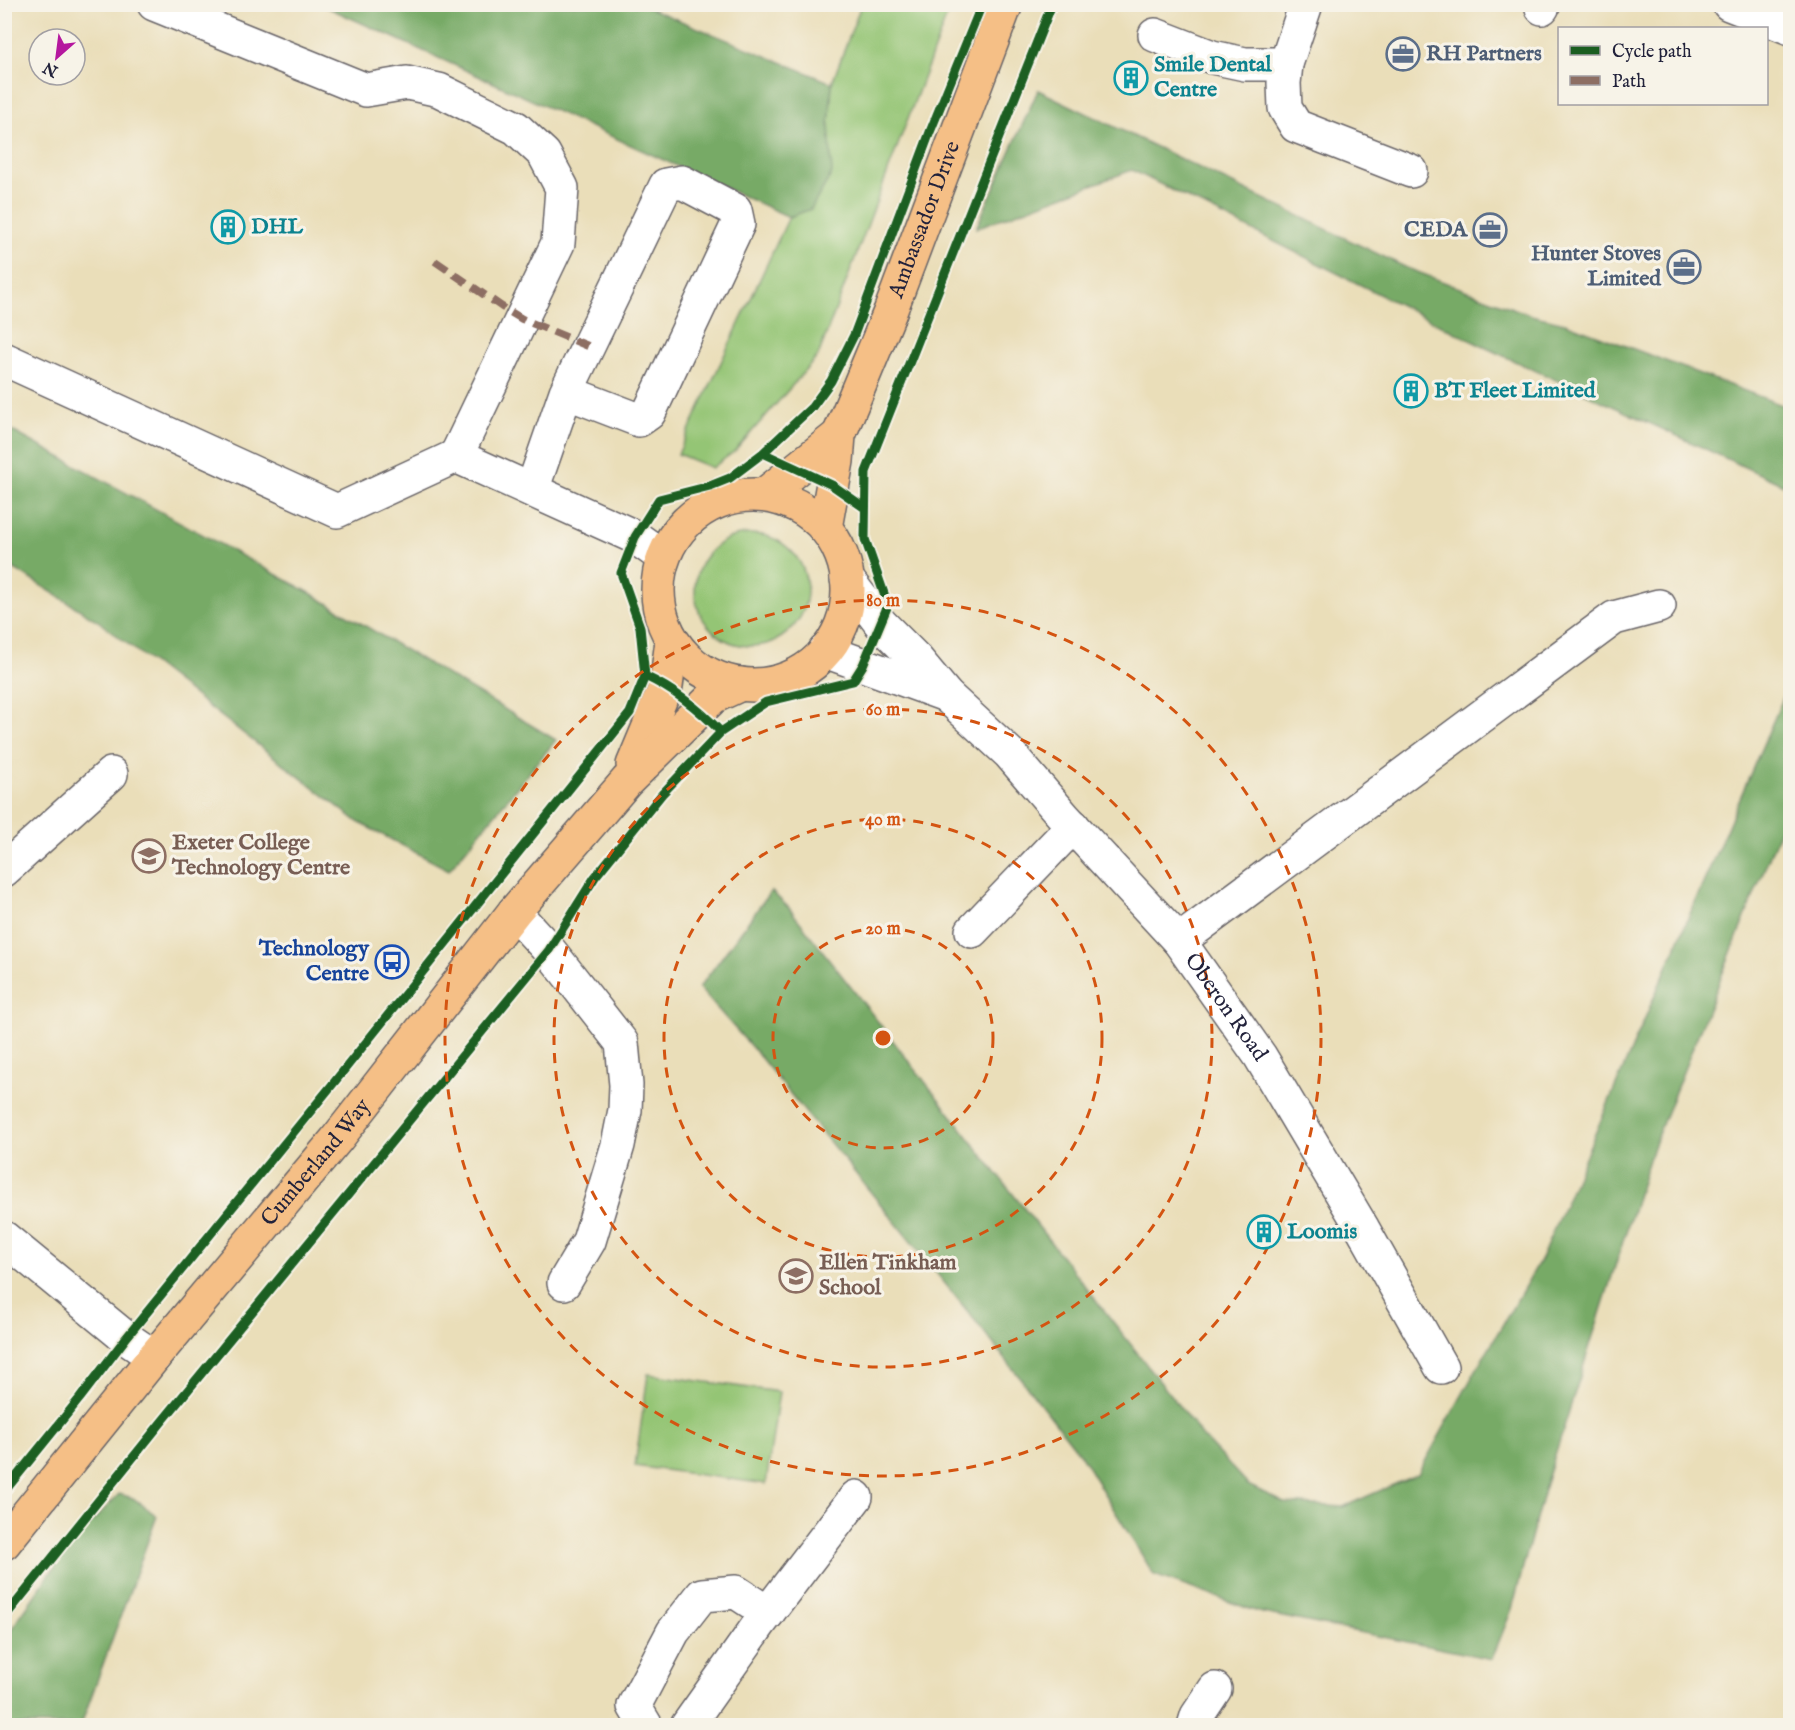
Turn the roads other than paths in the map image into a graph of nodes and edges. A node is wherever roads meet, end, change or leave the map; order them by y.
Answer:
1 (154, 4) edge
2 (1006, 4) edge
3 (1306, 4) edge
4 (1730, 4) edge
5 (1791, 28) edge
6 (1155, 35) dead end
7 (1286, 64) junction
8 (1411, 171) dead end
9 (4, 359) edge
10 (566, 392) junction
11 (839, 435) junction
12 (456, 456) junction
13 (521, 485) junction
14 (764, 495) junction
15 (825, 528) junction
16 (663, 556) junction
17 (847, 579) junction
18 (1659, 606) dead end
19 (672, 641) junction
20 (825, 651) junction
21 (741, 684) junction
22 (947, 696) junction
23 (111, 774) dead end
24 (627, 781) junction
25 (1072, 826) junction
26 (4, 870) edge
27 (514, 912) junction
28 (972, 931) dead end
29 (1179, 941) junction
30 (4, 1238) edge
31 (564, 1283) dead end
32 (154, 1357) junction
33 (1441, 1367) dead end
34 (856, 1497) dead end
35 (4, 1543) edge
36 (768, 1613) junction
37 (1215, 1689) dead end
38 (646, 1725) edge
39 (687, 1725) edge
40 (1194, 1725) edge

1 - 12 street
2 - 11 main road, Ambassador Drive
3 - 7 street
4 - 5 street
6 - 7 street
7 - 8 street
9 - 12 street
10 - 10 street
10 - 13 street
11 - 14 main road, Ambassador Drive
11 - 15 main road, Ambassador Drive
12 - 13 street
13 - 16 street
14 - 15 main road
14 - 16 main road
15 - 17 main road
16 - 19 main road
17 - 20 main road
17 - 22 street, Oberon Road
18 - 29 street
19 - 21 main road
19 - 24 main road, Cumberland Way
20 - 21 main road
20 - 22 street, Oberon Road
21 - 24 main road, Cumberland Way
22 - 25 street, Oberon Road
23 - 26 street
24 - 27 main road, Cumberland Way
25 - 28 street
25 - 29 street, Oberon Road
27 - 31 street
27 - 32 main road, Cumberland Way
29 - 33 street, Oberon Road
30 - 32 street
32 - 35 main road, Cumberland Way
34 - 36 street
36 - 38 street
36 - 39 street
37 - 40 street

